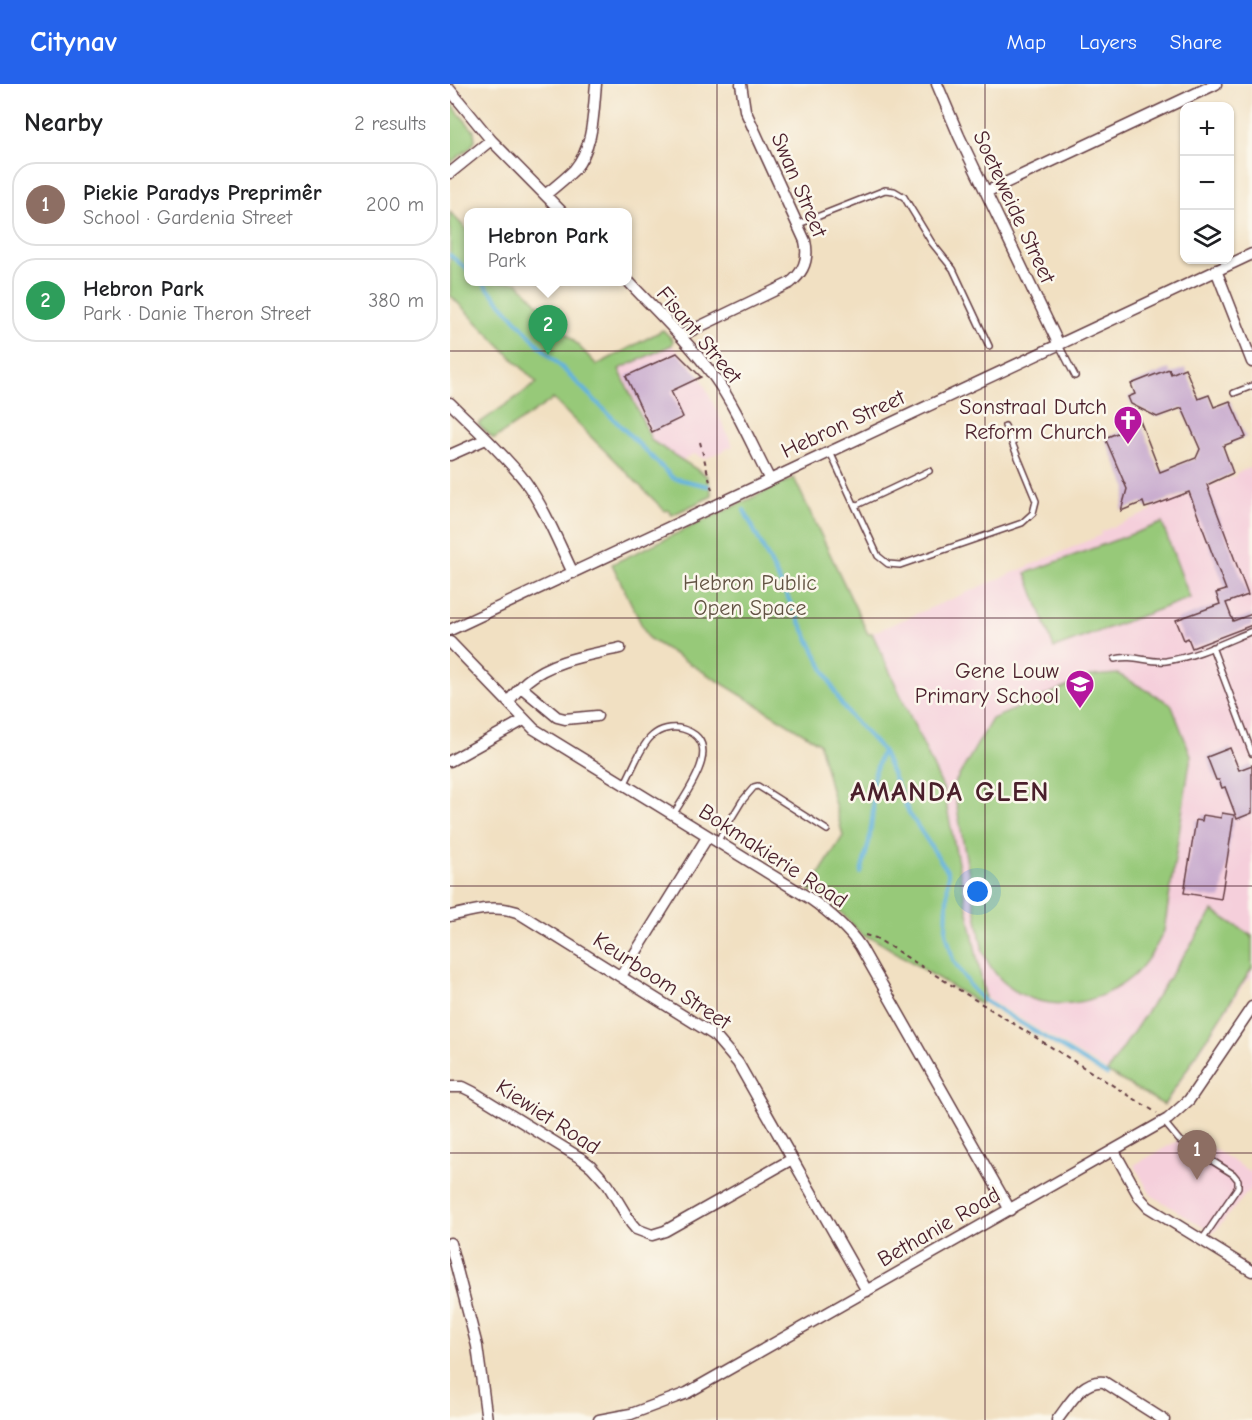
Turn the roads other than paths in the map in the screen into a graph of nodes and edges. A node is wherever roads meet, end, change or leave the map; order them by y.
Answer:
1 (596, 84) edge
2 (741, 84) edge
3 (937, 84) edge
4 (1216, 84) edge
5 (450, 90) edge
6 (491, 140) junction
7 (450, 173) edge
8 (986, 192) junction
9 (545, 195) junction
10 (557, 208) edge
11 (799, 224) junction
12 (1252, 254) edge
13 (1216, 270) junction
14 (632, 286) edge
15 (680, 336) junction
16 (1059, 345) junction
17 (989, 346) dead end
18 (1252, 362) edge
19 (1075, 376) dead end
20 (1252, 386) edge
21 (1234, 393) dead end
22 (450, 404) edge
23 (1005, 426) dead end
24 (486, 439) junction
25 (830, 452) junction
26 (450, 455) edge
27 (929, 471) dead end
28 (770, 480) junction
29 (855, 506) junction
30 (573, 573) junction
31 (450, 630) edge
32 (1252, 631) edge
33 (450, 642) edge
34 (1212, 646) junction
35 (620, 648) dead end
36 (1115, 659) dead end
37 (520, 687) junction
38 (508, 702) junction
39 (597, 716) dead end
40 (524, 720) junction
41 (1252, 753) edge
42 (450, 760) edge
43 (624, 785) junction
44 (673, 815) junction
45 (827, 830) dead end
46 (712, 839) junction
47 (450, 916) edge
48 (621, 976) junction
49 (1252, 1007) edge
50 (450, 1087) edge
51 (1166, 1120) junction
52 (1113, 1151) junction
53 (792, 1159) junction
54 (1010, 1210) junction
55 (1201, 1241) junction
56 (450, 1243) edge
57 (1252, 1271) edge
58 (867, 1291) junction
59 (487, 1420) edge
60 (599, 1420) edge
61 (1057, 1420) edge
62 (1164, 1420) edge

1 - 9 street
2 - 11 street, Swan Street
3 - 8 street, Soeteweide Street
4 - 8 street
5 - 6 street
6 - 7 street
6 - 9 street
8 - 16 street, Soeteweide Street
9 - 10 street
11 - 15 street, Swan Street
11 - 17 lane
12 - 13 street, Hebron Street
13 - 16 street, Hebron Street
13 - 18 street
14 - 15 street, Fisant Street
15 - 28 street, Fisant Street
16 - 19 lane
16 - 25 street, Hebron Street
20 - 21 lane
22 - 24 street
23 - 29 lane
24 - 26 street
24 - 30 street
25 - 28 street, Hebron Street
25 - 29 lane
27 - 29 lane
28 - 30 street, Hebron Street
30 - 31 street, Hebron Street
32 - 34 lane
33 - 38 street, Bokmakierie Road
34 - 36 lane
34 - 41 lane
35 - 37 street
37 - 38 street
37 - 39 street
38 - 40 street, Bokmakierie Road
40 - 42 street
40 - 43 street, Bokmakierie Road
43 - 44 street, Bokmakierie Road
43 - 44 lane
44 - 46 street, Bokmakierie Road
45 - 46 lane
46 - 48 street
46 - 54 street, Bokmakierie Road
47 - 48 street, Keurboom Street
48 - 53 street, Keurboom Street
49 - 51 street, Bethanie Road
50 - 53 street, Kiewiet Road
51 - 52 street, Bethanie Road
51 - 55 lane
52 - 54 street, Bethanie Road
52 - 55 street
53 - 58 street, Keurboom Street
54 - 58 street, Bethanie Road
55 - 57 street
56 - 59 street
58 - 60 street, Bethanie Road
61 - 62 street

